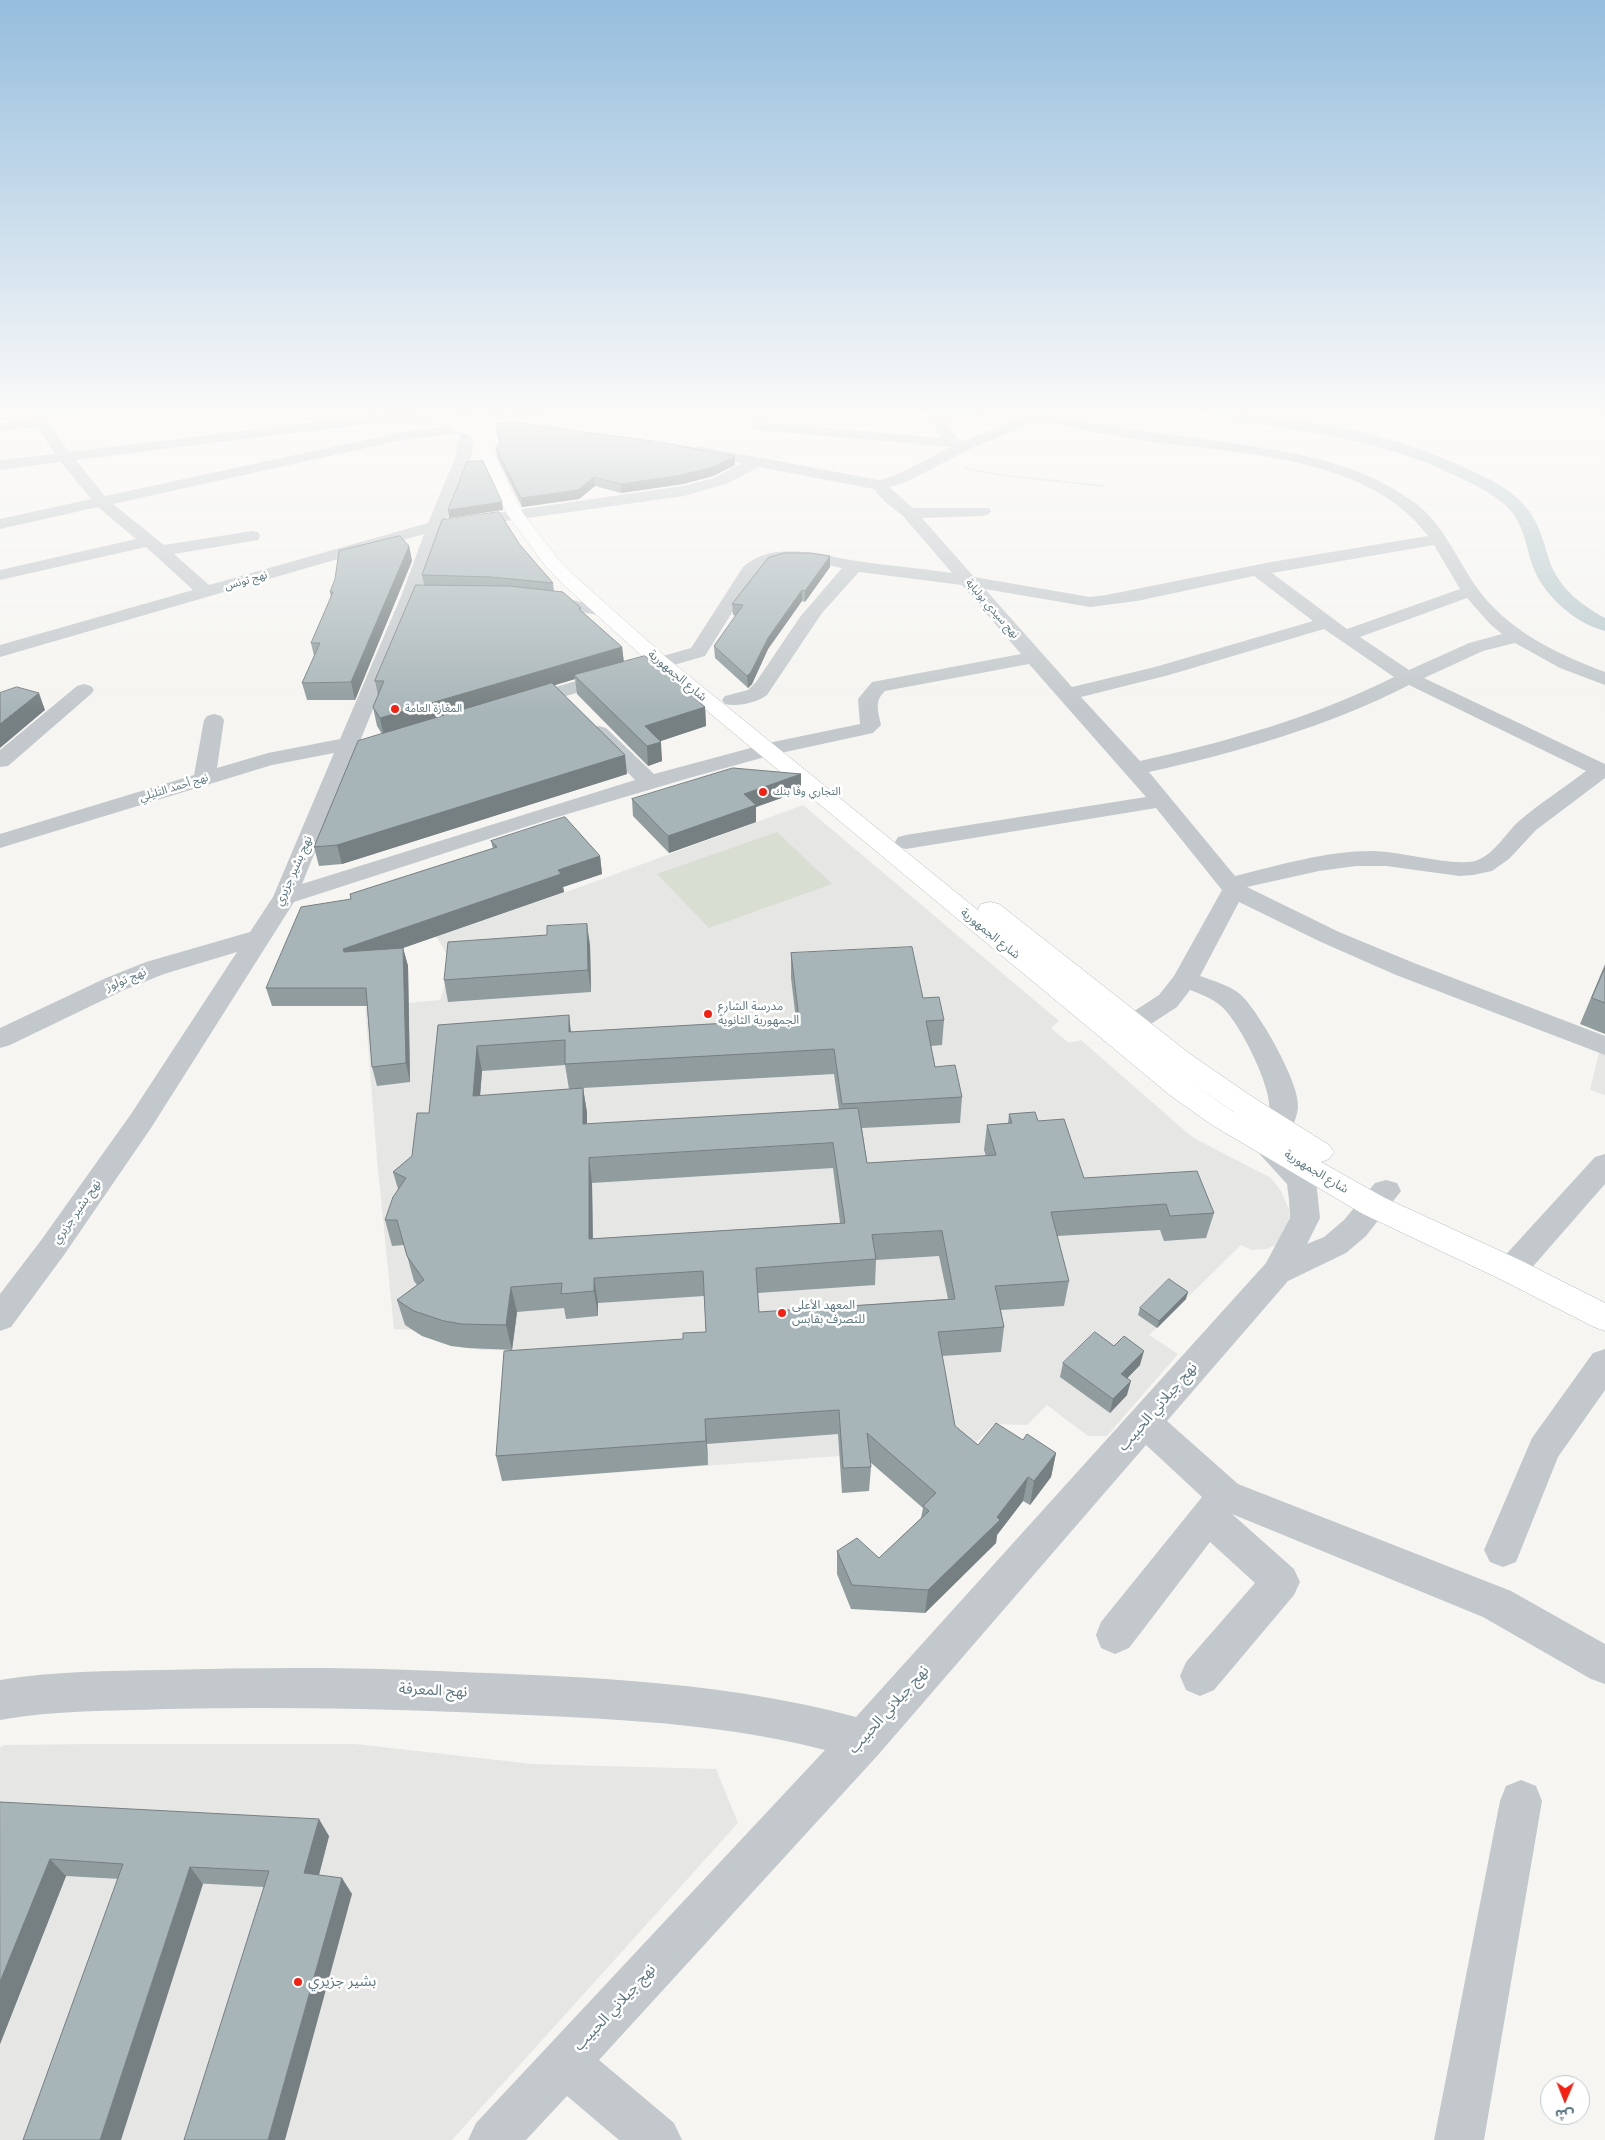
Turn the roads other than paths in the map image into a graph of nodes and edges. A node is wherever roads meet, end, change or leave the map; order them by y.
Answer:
1 (23, 513) edge
2 (44, 513) edge
3 (115, 513) edge
4 (440, 513) edge
5 (521, 513) junction
6 (909, 513) joint
7 (914, 513) edge
8 (1416, 513) edge
9 (0, 517) edge
10 (0, 524) edge
11 (434, 526) junction
12 (252, 536) dead end
13 (1436, 540) junction
14 (155, 546) junction
15 (855, 566) junction
16 (1258, 570) junction
17 (0, 576) edge
18 (967, 581) junction
19 (1470, 591) junction
20 (206, 592) junction
21 (520, 597) edge
22 (603, 611) junction
23 (1327, 623) junction
24 (1344, 636) junction
25 (1517, 637) junction
26 (0, 651) edge
27 (1034, 657) junction
28 (671, 660) junction
29 (1409, 678) junction
30 (1605, 679) edge
31 (84, 690) dead end
32 (1069, 694) junction
33 (732, 700) junction
34 (573, 705) junction
35 (503, 708) edge
36 (214, 720) dead end
37 (408, 737) edge
38 (776, 748) junction
39 (346, 750) junction
40 (0, 762) edge
41 (1135, 769) junction
42 (1603, 771) edge
43 (204, 780) junction
44 (650, 782) junction
45 (1160, 801) junction
46 (0, 841) edge
47 (906, 842) junction
48 (1231, 887) junction
49 (285, 897) junction
50 (259, 937) junction
51 (1185, 978) junction
52 (1123, 1030) junction
53 (0, 1039) edge
54 (1605, 1046) edge
55 (1272, 1134) junction
56 (1605, 1165) edge
57 (1380, 1198) junction
58 (1516, 1262) junction
59 (1277, 1272) junction
60 (1605, 1298) edge
61 (0, 1318) edge
62 (1605, 1318) edge
63 (1605, 1363) edge
64 (1144, 1422) junction
65 (1217, 1506) junction
66 (1503, 1550) dead end
67 (1115, 1635) dead end
68 (1605, 1665) edge
69 (1200, 1676) dead end
70 (0, 1700) edge
71 (863, 1740) junction
72 (1521, 1801) dead end
73 (565, 2063) junction
74 (492, 2140) edge
75 (657, 2140) edge
76 (1459, 2140) edge

1 - 9 street
2 - 10 street
3 - 14 street
4 - 11 street, نهج بشير جزيري
5 - 11 street, نهج تونس
5 - 22 main road, شارع الجمهورية
5 - 28 main road, شارع الجمهورية
6 - 7 street
6 - 18 street, نهج سيدي بولبابة
8 - 13 street
11 - 20 street, نهج تونس
11 - 39 street, نهج بشير جزيري
12 - 14 street
13 - 16 street
13 - 19 street
14 - 17 street
14 - 20 street
15 - 18 street
15 - 28 street
15 - 33 street
16 - 18 street
16 - 23 street
18 - 27 street, نهج سيدي بولبابة
19 - 24 street
19 - 25 street
20 - 26 street, نهج تونس
21 - 22 street
22 - 28 main road, شارع الجمهورية
23 - 24 street
23 - 32 street
24 - 29 street
25 - 29 street
25 - 30 street
27 - 32 street, نهج سيدي بولبابة
27 - 38 street
28 - 33 main road, شارع الجمهورية
28 - 34 street
28 - 38 main road, شارع الجمهورية
29 - 41 street
29 - 42 street
31 - 40 street
32 - 41 street, نهج سيدي بولبابة
33 - 38 main road, شارع الجمهورية
34 - 35 street
34 - 44 street
36 - 43 street
37 - 39 street, نهج أحمد التليلي
38 - 44 street
38 - 47 main road, شارع الجمهورية
38 - 52 main road, شارع الجمهورية
39 - 43 street, نهج أحمد التليلي
39 - 49 street, نهج بشير جزيري
41 - 45 street, نهج سيدي بولبابة
42 - 48 street
43 - 46 street, نهج أحمد التليلي
44 - 49 street
45 - 47 street
45 - 48 street, نهج سيدي بولبابة
47 - 52 main road, شارع الجمهورية
48 - 51 street
48 - 54 street
49 - 50 street, نهج بشير جزيري
50 - 53 street, نهج تولوز
50 - 61 street, نهج بشير جزيري
51 - 52 street
51 - 55 street
52 - 55 main road, شارع الجمهورية
55 - 57 main road, شارع الجمهورية
55 - 59 street, نهج جيلاني الحبيب
56 - 58 street
57 - 58 main road, شارع الجمهورية
57 - 59 street, نهج جيلاني الحبيب
58 - 60 main road, شارع الجمهورية
58 - 62 main road, شارع الجمهورية
59 - 64 street, نهج جيلاني الحبيب
63 - 66 street
64 - 65 street
64 - 71 street, نهج جيلاني الحبيب
65 - 67 street
65 - 68 street
65 - 69 street
70 - 71 street, نهج المعرفة
71 - 73 street, نهج جيلاني الحبيب
72 - 76 street
73 - 74 street, نهج جيلاني الحبيب
73 - 75 street

